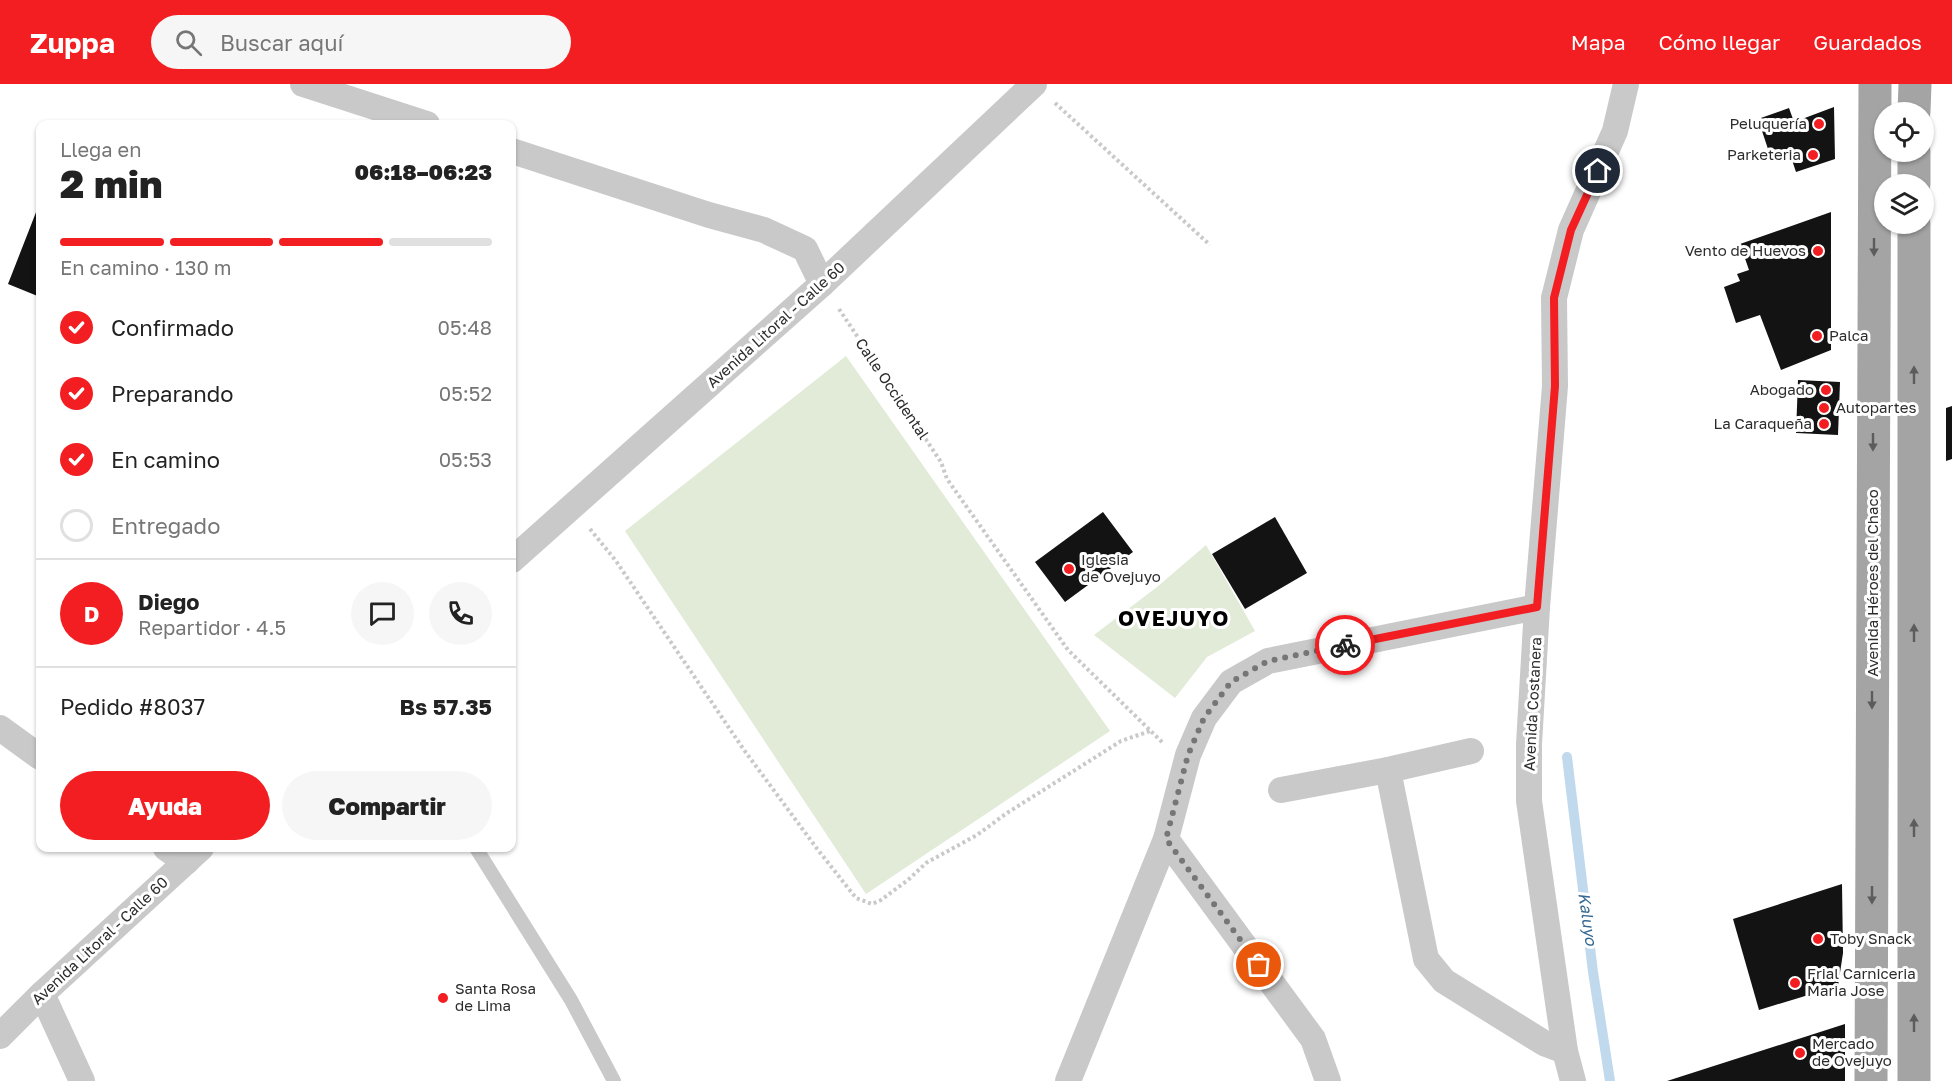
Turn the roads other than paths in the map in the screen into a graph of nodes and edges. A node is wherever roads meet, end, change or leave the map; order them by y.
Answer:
1 (303, 84) edge
2 (1626, 84) edge
3 (1875, 84) edge
4 (1915, 84) edge
5 (1043, 92) edge
6 (1914, 102) edge
7 (415, 120) edge
8 (516, 152) edge
9 (1914, 234) edge
10 (822, 284) junction
11 (516, 556) edge
12 (1537, 607) junction
13 (0, 728) edge
14 (1472, 751) dead end
15 (36, 754) edge
16 (1388, 770) junction
17 (1281, 790) dead end
18 (1166, 839) junction
19 (478, 852) edge
20 (194, 855) edge
21 (42, 994) junction
22 (0, 1036) edge
23 (1565, 1051) junction
24 (82, 1081) edge
25 (614, 1081) edge
26 (1068, 1081) edge
27 (1328, 1081) edge
28 (1573, 1081) edge
29 (1871, 1081) edge
30 (1914, 1081) edge

1 - 7 street
2 - 12 street, Avenida Costanera
3 -> 29 main road, Avenida Héroes del Chaco
4 - 6 main road
5 - 10 street, Avenida Litoral - Calle 60
8 - 10 street
30 -> 9 main road
10 - 11 street, Avenida Litoral - Calle 60
12 - 18 street
12 - 23 street, Avenida Costanera
13 - 15 street
14 - 16 street
16 - 17 street
16 - 23 street
18 - 26 street
18 - 27 street
19 - 25 lane
20 - 21 street, Avenida Litoral - Calle 60
21 - 22 street, Avenida Litoral - Calle 60
21 - 24 street
23 - 28 street, Avenida Costanera

